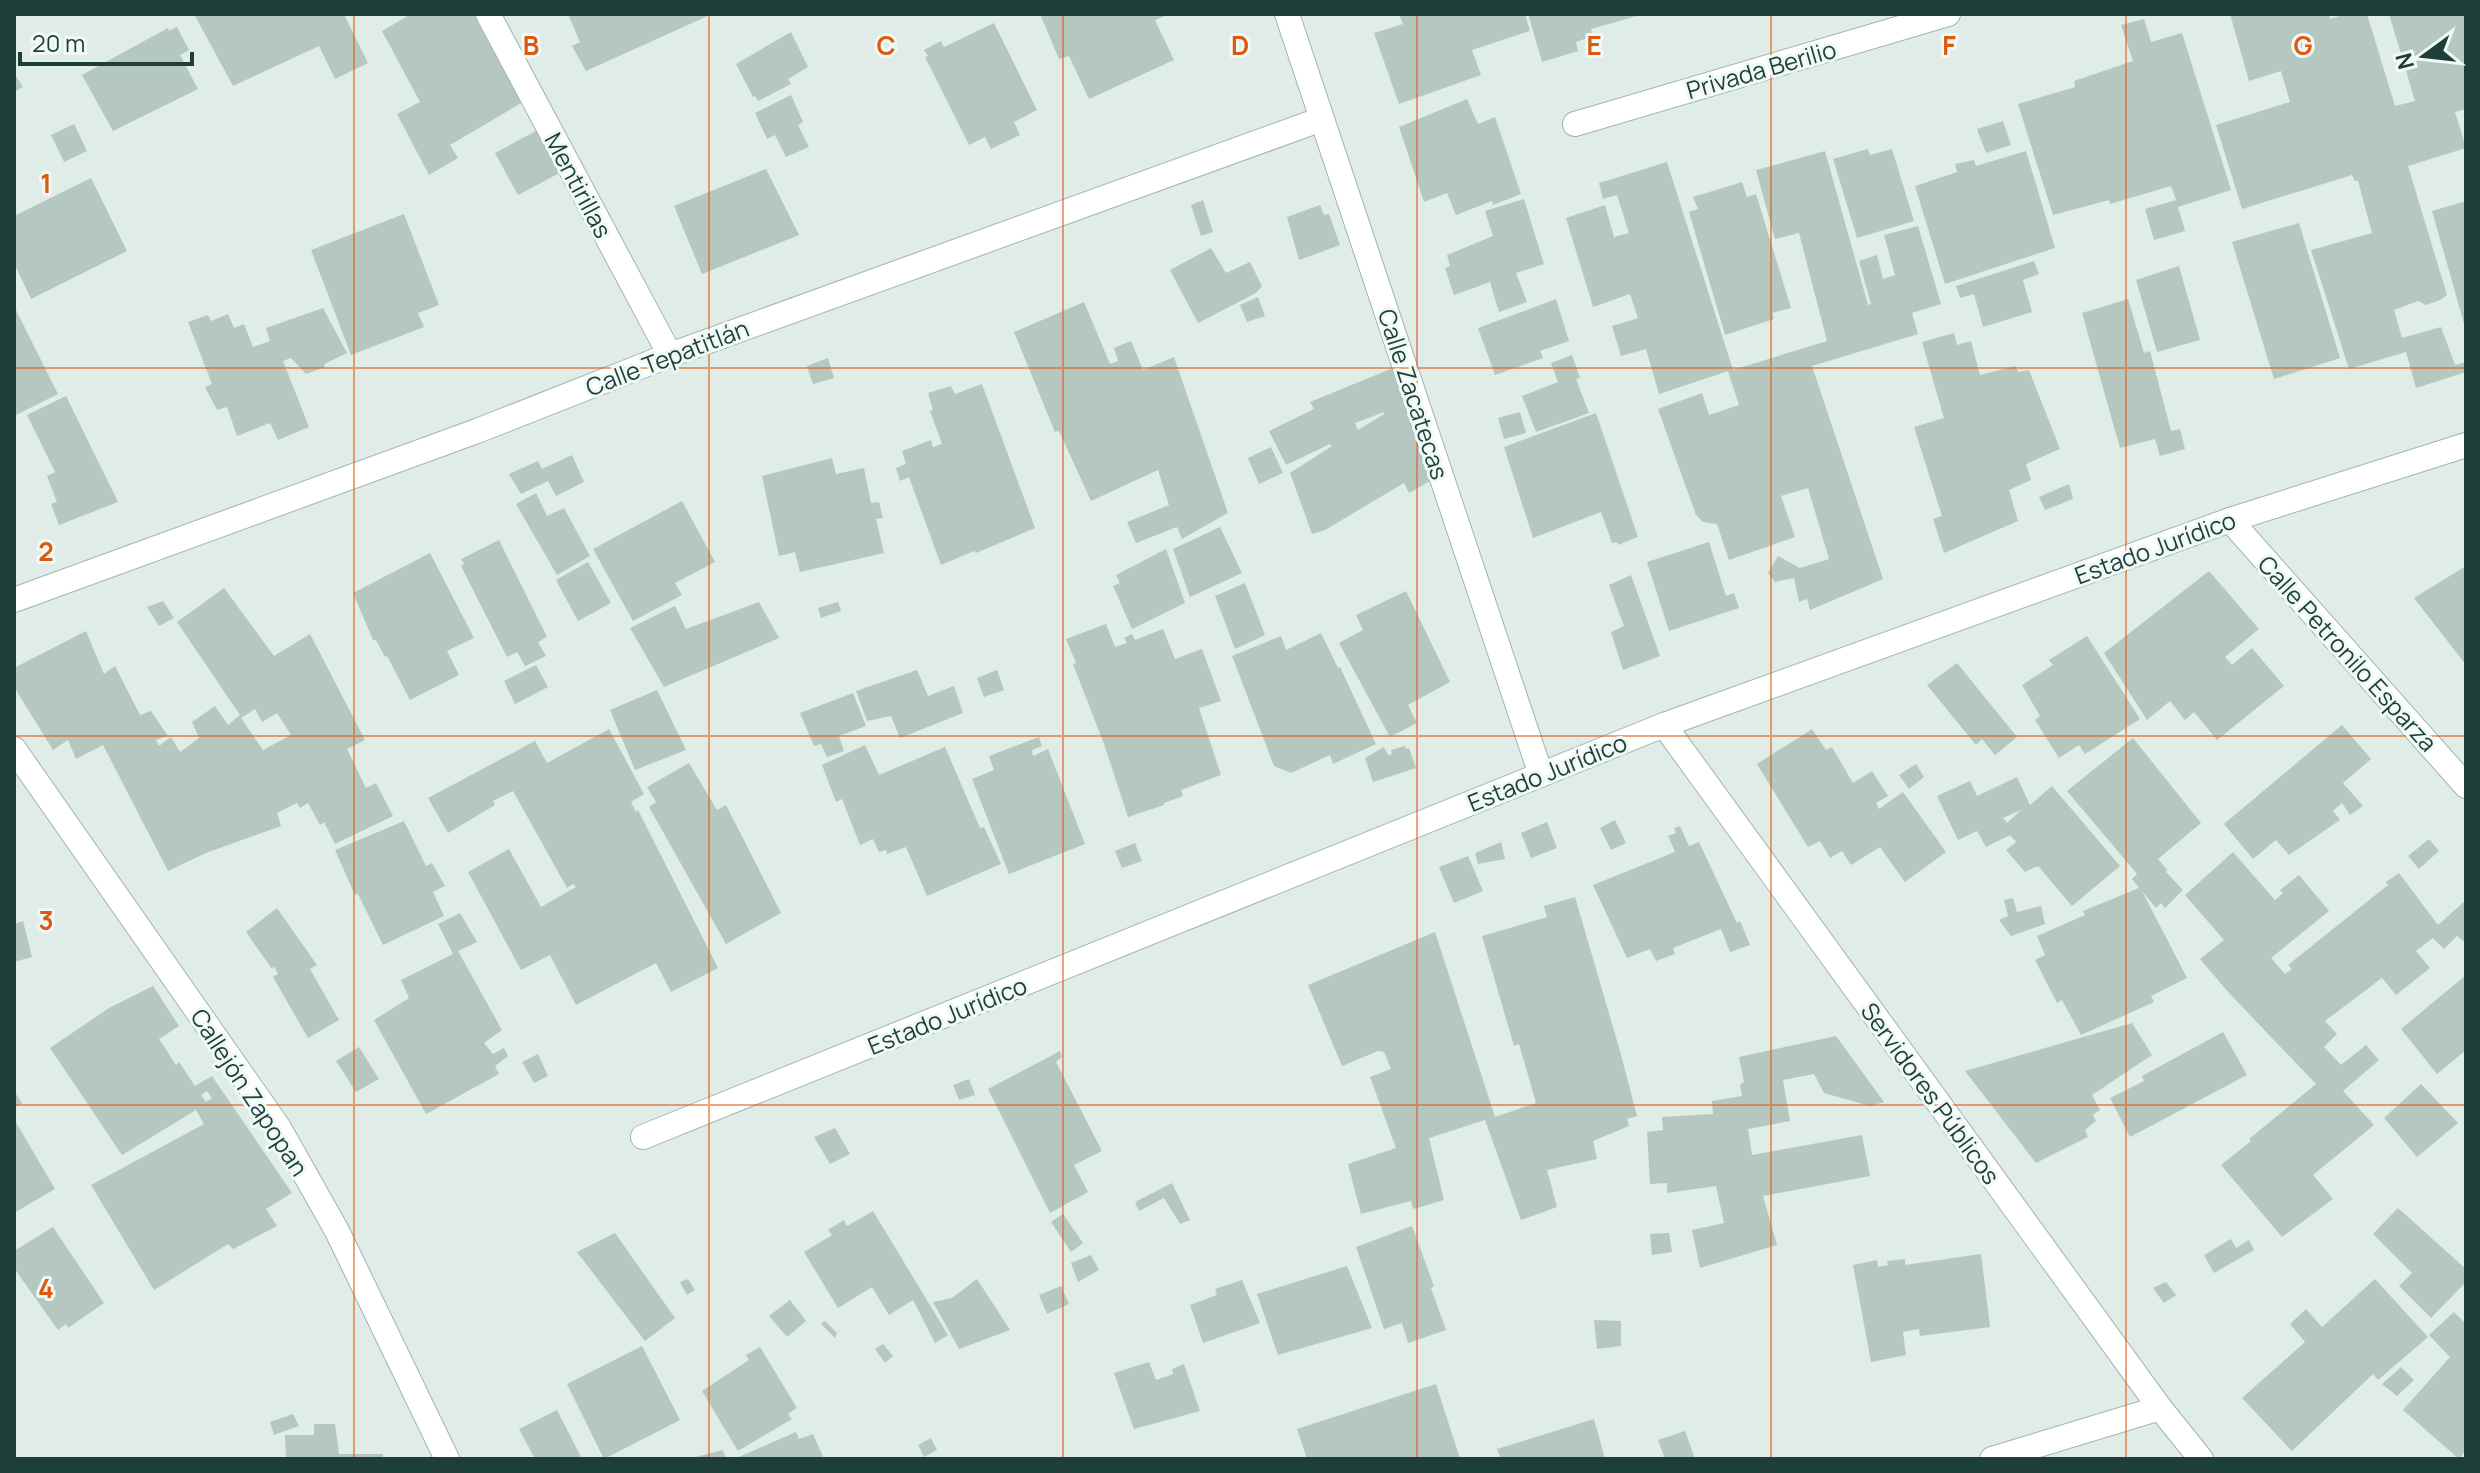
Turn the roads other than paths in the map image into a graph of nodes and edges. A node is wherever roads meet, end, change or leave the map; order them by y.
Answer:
1 (488, 14) edge
2 (1287, 14) edge
3 (1948, 14) edge
4 (1322, 119) junction
5 (1575, 124) dead end
6 (670, 355) junction
7 (2466, 445) edge
8 (2230, 520) junction
9 (14, 600) edge
10 (1664, 725) junction
11 (14, 749) edge
12 (1541, 775) junction
13 (2466, 786) edge
14 (643, 1137) dead end
15 (2160, 1408) junction
16 (447, 1459) edge
17 (1992, 1459) edge
18 (2201, 1459) edge

1 - 6 street, Mentirillas
2 - 4 street, Calle Zacatecas
3 - 5 street, Privada Berilio
4 - 6 street, Calle Tepatitlán
4 - 12 street, Calle Zacatecas
6 - 9 street, Calle Tepatitlán
7 - 8 street, Estado Jurídico
8 - 10 street, Estado Jurídico
8 - 13 street, Calle Petronilo Esparza
10 - 12 street, Estado Jurídico
10 - 15 street, Servidores Públicos
11 - 16 street, Callejón Zapopan
12 - 14 street, Estado Jurídico
15 - 17 street
15 - 18 street, Servidores Públicos

